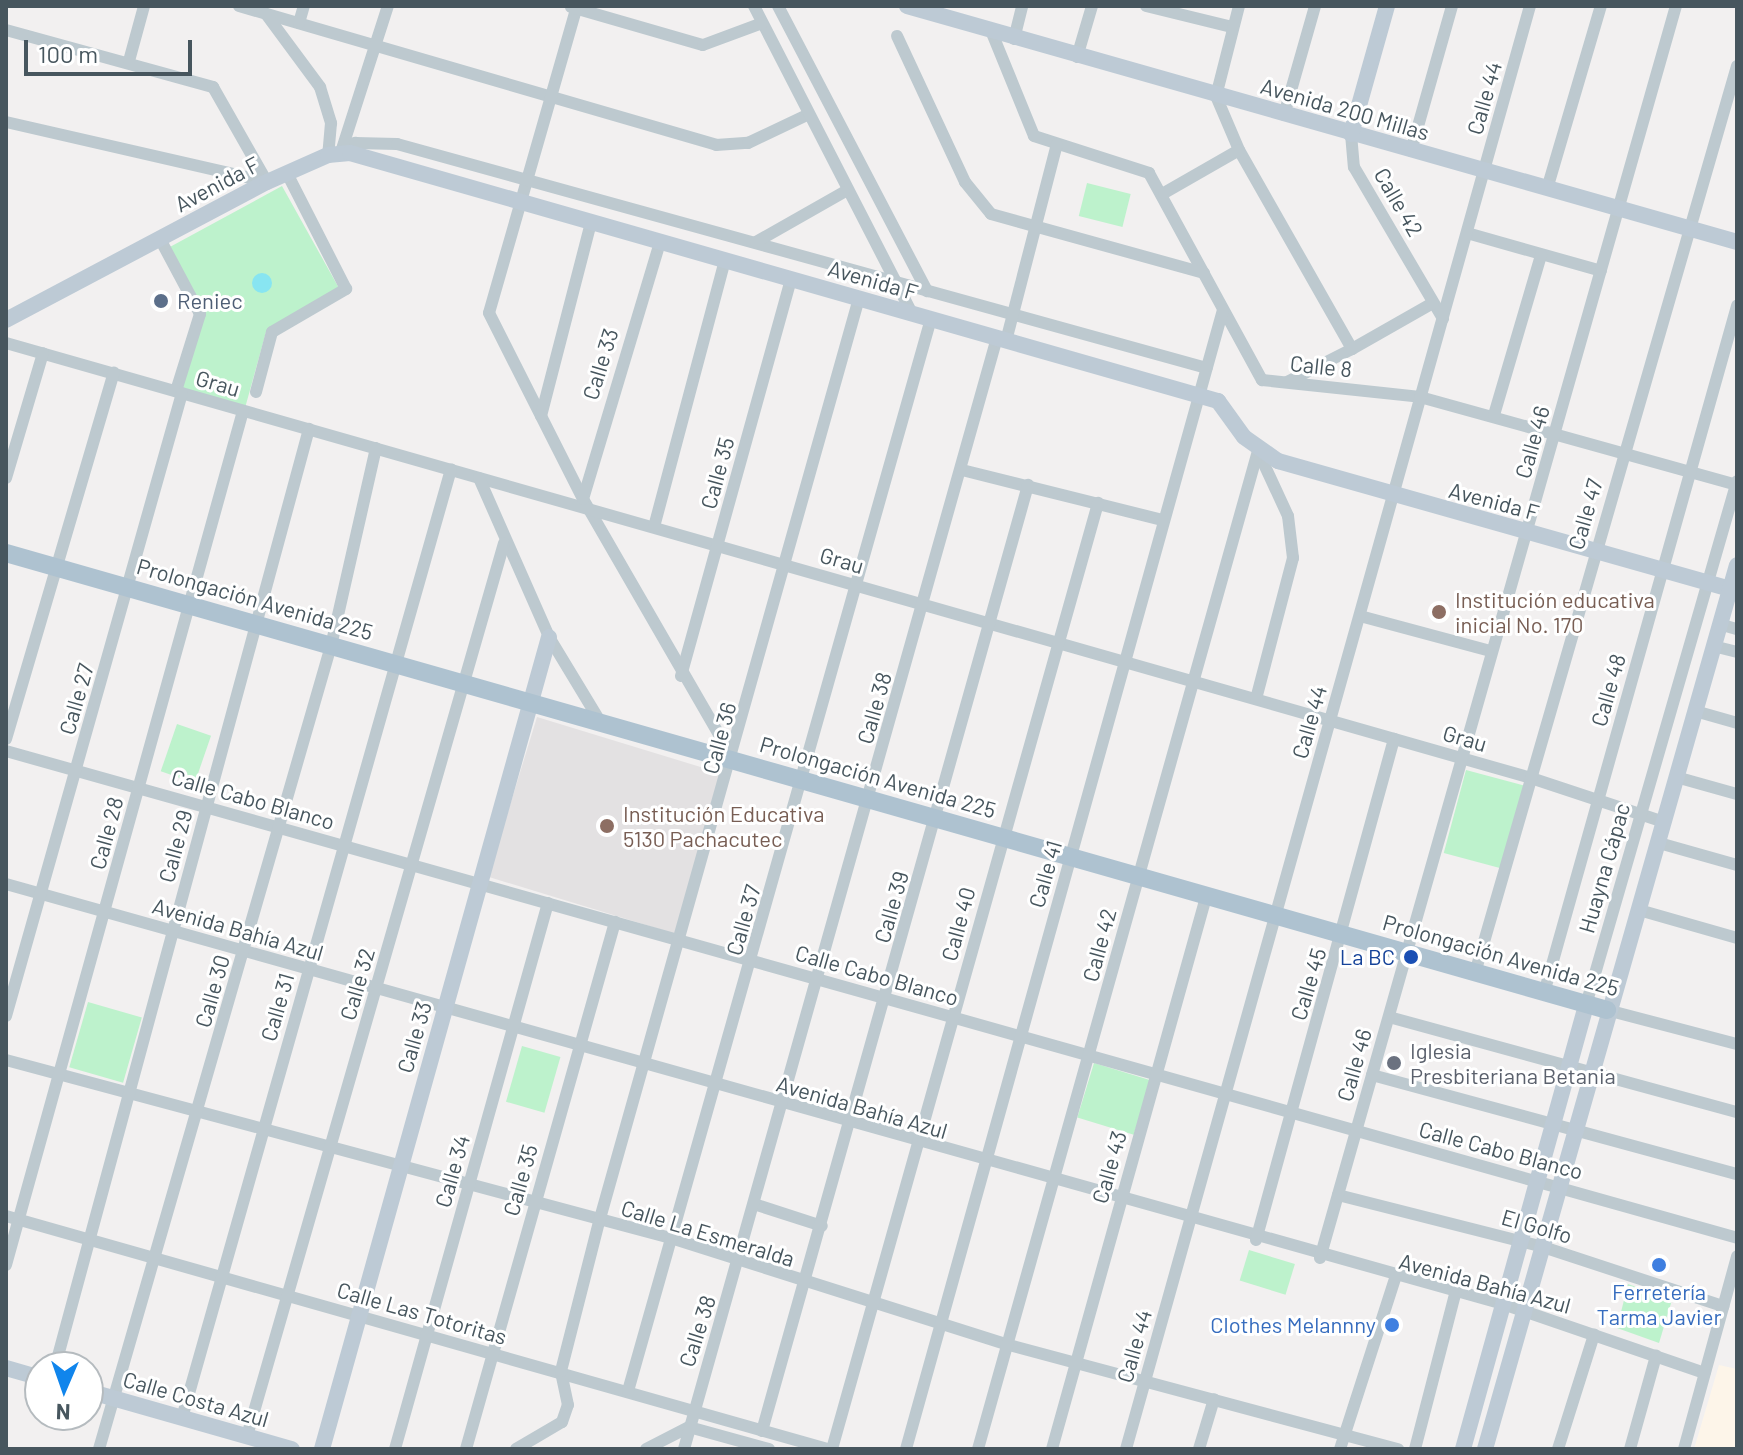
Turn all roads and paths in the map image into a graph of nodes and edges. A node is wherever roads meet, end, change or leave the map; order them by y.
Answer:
1 (144, 6) edge
2 (239, 6) edge
3 (304, 6) edge
4 (388, 6) edge
5 (754, 6) edge
6 (778, 6) edge
7 (892, 6) edge
8 (907, 6) edge
9 (1022, 6) edge
10 (1092, 6) edge
11 (1146, 6) edge
12 (1239, 6) edge
13 (1315, 6) edge
14 (1387, 6) edge
15 (1452, 6) edge
16 (1530, 6) edge
17 (1601, 6) edge
18 (1676, 6) edge
19 (574, 7) edge
20 (1163, 8) edge
21 (944, 12) edge
22 (266, 13) junction
23 (299, 23) junction
24 (762, 23) junction
25 (7, 27) edge
26 (1232, 27) junction
27 (992, 33) junction
28 (897, 36) dead end
29 (1014, 39) junction
30 (377, 47) junction
31 (1077, 57) junction
32 (129, 61) junction
33 (1737, 66) edge
34 (548, 96) junction
35 (1216, 96) junction
36 (807, 115) junction
37 (1284, 115) junction
38 (6, 122) edge
39 (1351, 134) junction
40 (1057, 144) junction
41 (1239, 150) junction
42 (1411, 151) junction
43 (334, 153) junction
44 (1484, 171) junction
45 (287, 173) junction
46 (526, 178) junction
47 (267, 182) junction
48 (1547, 189) junction
49 (844, 192) junction
50 (1164, 193) junction
51 (520, 203) junction
52 (1619, 209) junction
53 (591, 222) junction
54 (1690, 229) junction
55 (1035, 231) junction
56 (1467, 233) junction
57 (160, 239) junction
58 (756, 242) junction
59 (1737, 242) edge
60 (660, 243) junction
61 (1541, 255) junction
62 (725, 261) junction
63 (1601, 271) junction
64 (1204, 273) junction
65 (791, 280) junction
66 (896, 283) junction
67 (927, 291) junction
68 (859, 298) junction
69 (1433, 303) junction
70 (1737, 306) edge
71 (1223, 310) junction
72 (912, 314) junction
73 (1013, 316) junction
74 (931, 319) junction
75 (1443, 319) junction
76 (6, 320) edge
77 (1001, 340) junction
78 (6, 343) edge
79 (1352, 349) junction
80 (43, 353) junction
81 (1207, 368) junction
82 (114, 373) junction
83 (1286, 383) junction
84 (179, 392) junction
85 (256, 392) dead end
86 (1199, 397) junction
87 (1420, 397) junction
88 (243, 411) junction
89 (1494, 415) junction
90 (541, 416) junction
91 (309, 429) junction
92 (1555, 433) junction
93 (376, 448) junction
94 (1258, 451) junction
95 (1622, 453) junction
96 (451, 469) junction
97 (962, 470) junction
98 (1689, 471) junction
99 (6, 478) edge
100 (479, 478) junction
101 (1737, 484) edge
102 (1028, 485) junction
103 (1392, 496) junction
104 (1098, 503) junction
105 (587, 504) junction
106 (1162, 520) junction
107 (654, 527) junction
108 (1526, 533) junction
109 (504, 543) junction
110 (718, 546) junction
111 (1595, 552) junction
112 (6, 553) edge
113 (786, 565) junction
114 (1737, 565) edge
115 (56, 567) junction
116 (1663, 571) junction
117 (1710, 584) junction
118 (858, 586) junction
119 (129, 588) junction
120 (1730, 589) junction
121 (924, 604) junction
122 (191, 606) junction
123 (1360, 616) junction
124 (990, 624) junction
125 (1719, 624) junction
126 (256, 625) junction
127 (1737, 629) edge
128 (549, 637) junction
129 (1057, 645) junction
130 (331, 646) junction
131 (1713, 646) junction
132 (1491, 651) junction
133 (1737, 652) edge
134 (1125, 662) junction
135 (395, 664) junction
136 (681, 676) junction
137 (1194, 682) junction
138 (464, 684) junction
139 (1256, 699) junction
140 (531, 703) junction
141 (1695, 711) junction
142 (1331, 720) junction
143 (601, 723) junction
144 (1737, 723) edge
145 (6, 739) edge
146 (1394, 739) junction
147 (6, 751) edge
148 (1462, 758) junction
149 (734, 761) junction
150 (76, 771) junction
151 (1676, 777) junction
152 (1531, 778) junction
153 (803, 781) junction
154 (139, 788) junction
155 (1737, 794) edge
156 (868, 800) junction
157 (1598, 800) junction
158 (206, 807) junction
159 (1642, 815) junction
160 (939, 819) junction
161 (1664, 822) junction
162 (278, 827) junction
163 (1002, 838) junction
164 (1659, 843) junction
165 (345, 845) junction
166 (1069, 859) junction
167 (412, 863) junction
168 (1737, 865) edge
169 (1140, 879) junction
170 (6, 884) edge
171 (482, 884) junction
172 (41, 894) junction
173 (1206, 897) junction
174 (548, 903) junction
175 (1639, 910) junction
176 (106, 913) junction
177 (1276, 916) junction
178 (615, 922) junction
179 (173, 931) junction
180 (1343, 936) junction
181 (1737, 938) edge
182 (683, 941) junction
183 (244, 952) junction
184 (1407, 954) junction
185 (752, 961) junction
186 (309, 970) junction
187 (1475, 973) junction
188 (817, 981) junction
189 (376, 989) junction
190 (1544, 993) junction
191 (887, 1000) junction
192 (1586, 1005) junction
193 (445, 1008) junction
194 (1607, 1010) junction
195 (6, 1016) edge
196 (1389, 1017) junction
197 (954, 1018) junction
198 (513, 1026) junction
199 (1019, 1036) junction
200 (580, 1044) junction
201 (1737, 1044) edge
202 (1091, 1055) junction
203 (6, 1060) edge
204 (1570, 1065) junction
205 (647, 1066) junction
206 (1589, 1070) junction
207 (1157, 1075) junction
208 (1372, 1075) junction
209 (61, 1076) junction
210 (717, 1086) junction
211 (1226, 1094) junction
212 (128, 1095) junction
213 (785, 1105) junction
214 (1291, 1112) junction
215 (1737, 1112) edge
216 (198, 1114) junction
217 (1554, 1122) junction
218 (851, 1125) junction
219 (1573, 1127) junction
220 (1356, 1131) junction
221 (262, 1133) junction
222 (919, 1144) junction
223 (329, 1152) junction
224 (985, 1163) junction
225 (400, 1166) junction
226 (1737, 1174) edge
227 (1539, 1180) junction
228 (1056, 1183) junction
229 (470, 1184) junction
230 (1557, 1185) junction
231 (1338, 1195) junction
232 (1120, 1200) junction
233 (757, 1205) junction
234 (534, 1206) junction
235 (12, 1218) edge
236 (1191, 1221) junction
237 (599, 1222) junction
238 (822, 1226) junction
239 (671, 1238) junction
240 (1737, 1238) edge
241 (89, 1239) junction
242 (1256, 1240) junction
243 (1521, 1241) junction
244 (1540, 1246) junction
245 (1737, 1256) edge
246 (155, 1258) junction
247 (1320, 1258) junction
248 (741, 1262) junction
249 (6, 1265) edge
250 (221, 1277) junction
251 (1395, 1279) junction
252 (806, 1283) junction
253 (1456, 1291) junction
254 (288, 1296) junction
255 (1503, 1304) junction
256 (875, 1305) junction
257 (1723, 1306) junction
258 (1524, 1310) junction
259 (359, 1316) junction
260 (941, 1325) junction
261 (426, 1335) junction
262 (1594, 1335) junction
263 (1009, 1345) junction
264 (59, 1351) edge
265 (491, 1354) junction
266 (1656, 1356) junction
267 (1078, 1364) junction
268 (561, 1371) junction
269 (1704, 1373) junction
270 (1145, 1382) junction
271 (628, 1391) junction
272 (104, 1395) edge
273 (114, 1398) junction
274 (1214, 1399) junction
275 (692, 1411) junction
276 (182, 1418) junction
277 (689, 1427) junction
278 (247, 1436) junction
279 (1344, 1436) junction
280 (762, 1443) edge
281 (99, 1449) edge
282 (292, 1449) edge
283 (322, 1449) edge
284 (395, 1449) edge
285 (466, 1449) edge
286 (516, 1449) edge
287 (646, 1449) edge
288 (684, 1449) edge
289 (830, 1449) edge
290 (906, 1449) edge
291 (978, 1449) edge
292 (1052, 1449) edge
293 (1126, 1449) edge
294 (1199, 1449) edge
295 (1340, 1449) edge
296 (1398, 1449) edge
297 (1415, 1449) edge
298 (1463, 1449) edge
299 (1485, 1449) edge
300 (1558, 1449) edge
301 (1630, 1449) edge
302 (1684, 1449) edge

1 - 32 street
2 - 22 street
3 - 23 street
4 - 30 street
5 - 24 street
6 - 67 street
7 - 21 street, Avenida 200 Millas
8 - 21 street, Avenida 200 Millas
9 - 29 street
10 - 31 street
11 - 20 street
12 - 26 street
13 - 37 street
14 - 39 street, Calle 42
15 - 42 street
16 - 44 street, Calle 44
17 - 48 street
18 - 52 street, Calle 46
19 - 24 street
19 - 34 street
20 - 26 street
21 - 27 street, Avenida 200 Millas
22 - 23 street
22 - 43 street
23 - 30 street
24 - 36 street
25 - 32 street
26 - 35 street
27 - 29 street, Avenida 200 Millas
27 - 40 street, Calle 8
28 - 55 street
29 - 31 street, Avenida 200 Millas
30 - 34 street
30 - 43 street
31 - 35 street, Avenida 200 Millas
32 - 47 street
33 - 54 street, Calle 47
34 - 36 street
34 - 46 street
35 - 37 street, Avenida 200 Millas
35 - 41 street
36 - 49 street
37 - 39 street, Avenida 200 Millas
38 - 47 street
39 - 42 street, Avenida 200 Millas
39 - 69 street, Calle 42
40 - 50 street, Calle 8
40 - 55 street, Calle 38
41 - 50 street
41 - 79 street
42 - 44 street, Avenida 200 Millas
43 - 45 street, Avenida F
43 - 46 street
43 - 51 street, Avenida F
44 - 48 street, Avenida 200 Millas
44 - 56 street, Calle 44
45 - 47 street, Avenida F
45 - 85 street
46 - 51 street
46 - 58 street
47 - 57 street, Avenida F
48 - 52 street, Avenida 200 Millas
49 - 58 street
49 - 66 street
50 - 64 street, Calle 8
51 - 53 street, Avenida F
51 - 90 street
52 - 54 street, Avenida 200 Millas
52 - 63 street, Calle 46
53 - 60 street, Avenida F
53 - 90 street
54 - 59 street, Avenida 200 Millas
54 - 95 street, Calle 47
55 - 64 street
55 - 73 street, Calle 38
56 - 61 street
56 - 75 street, Calle 44
57 - 76 street, Avenida F
57 - 84 street, Calle 27
58 - 66 street
60 - 62 street, Avenida F
60 - 105 street, Calle 33
61 - 63 street
61 - 89 street
62 - 65 street, Avenida F
62 - 107 street
63 - 92 street, Calle 46
64 - 71 street, Calle 8
65 - 68 street, Avenida F
65 - 110 street, Calle 35
66 - 67 street
66 - 72 street
67 - 73 street
68 - 72 street, Avenida F
68 - 113 street, Calle 36
69 - 75 street, Calle 42
69 - 79 street
70 - 98 street, Calle 48
71 - 81 street, Calle 41
71 - 83 street, Calle 8
72 - 74 street, Avenida F
73 - 77 street, Calle 38
73 - 81 street
74 - 77 street, Avenida F
74 - 118 street, Calle 37
75 - 87 street, Calle 44
77 - 86 street, Avenida F
77 - 97 street, Calle 38
78 - 80 street, Grau
79 - 83 street
80 - 82 street, Grau
80 - 99 street
81 - 86 street, Calle 41
82 - 84 street, Grau
82 - 115 street
83 - 87 street, Calle 8
84 - 88 street, Grau
84 - 119 street, Calle 27
86 - 94 street, Avenida F
86 - 106 street, Calle 41
87 - 89 street, Calle 8
87 - 103 street, Calle 44
88 - 91 street, Grau
88 - 122 street, Calle 28
89 - 92 street, Calle 8
90 - 105 street
91 - 93 street, Grau
91 - 126 street, Calle 29
92 - 95 street, Calle 8
92 - 108 street, Calle 46
93 - 96 street, Grau
93 - 130 street, Calle 30
94 - 103 street, Avenida F
94 - 137 street, Calle 42
94 - 139 street
95 - 98 street, Calle 8
95 - 111 street, Calle 47
96 - 100 street, Grau
96 - 135 street, Calle 31
97 - 102 street
97 - 121 street, Calle 38
98 - 101 street, Calle 8
98 - 116 street, Calle 48
100 - 105 street, Grau
100 - 109 street
101 - 117 street, Huayna Cápac
102 - 104 street
102 - 124 street, Calle 39
103 - 108 street, Avenida F
103 - 123 street, Calle 44
104 - 106 street
104 - 129 street, Calle 40
105 - 107 street, Grau
105 - 136 street
106 - 134 street, Calle 41
107 - 110 street, Grau
108 - 111 street, Avenida F
108 - 132 street, Calle 46
109 - 128 street
109 - 138 street, Calle 32
110 - 113 street, Grau
110 - 136 street, Calle 35
111 - 116 street, Avenida F
111 - 152 street, Calle 47
112 - 115 main road, Prolongación Avenida 225
113 - 118 street, Grau
113 - 149 street, Calle 36
114 - 120 street, Huayna Cápac
115 - 119 main road, Prolongación Avenida 225
115 - 145 street
116 - 117 street, Avenida F
116 - 157 street, Calle 48
117 - 120 street, Avenida F
117 - 159 street, Huayna Cápac
118 - 121 street, Grau
118 - 153 street, Calle 37
119 - 122 main road, Prolongación Avenida 225
119 - 150 street, Calle 27
120 - 125 street, Huayna Cápac
121 - 124 street, Grau
121 - 156 street, Calle 38
122 - 126 main road, Prolongación Avenida 225
122 - 154 street, Calle 28
123 - 132 street
123 - 142 street, Calle 44
124 - 129 street, Grau
124 - 160 street, Calle 39
125 - 127 street
125 - 131 street, Huayna Cápac
126 - 130 main road, Prolongación Avenida 225
126 - 158 street, Calle 29
128 - 140 street, Calle 33
128 - 143 street
129 - 134 street, Grau
129 - 163 street, Calle 40
130 - 135 main road, Prolongación Avenida 225
130 - 162 street, Calle 30
131 - 133 street
131 - 141 street, Huayna Cápac
132 - 148 street, Calle 46
134 - 137 street, Grau
134 - 166 street, Calle 41
135 - 138 main road, Prolongación Avenida 225
135 - 165 street, Calle 31
136 - 149 street
137 - 139 street, Grau
137 - 169 street, Calle 42
138 - 140 main road, Prolongación Avenida 225
138 - 167 street, Calle 32
139 - 142 street, Grau
140 - 143 main road, Prolongación Avenida 225
140 - 171 street, Calle 33
141 - 144 street
141 - 151 street, Huayna Cápac
142 - 146 street, Grau
142 - 177 street, Calle 44
143 - 149 main road, Prolongación Avenida 225
146 - 148 street, Grau
146 - 180 street, Calle 45
147 - 150 street, Calle Cabo Blanco
148 - 152 street, Grau
148 - 184 street, Calle 46
149 - 153 main road, Prolongación Avenida 225
149 - 182 street, Calle 36
150 - 154 street, Calle Cabo Blanco
150 - 172 street, Calle 27
151 - 155 street
151 - 161 street, Huayna Cápac
152 - 157 street, Grau
152 - 187 street, Calle 47
153 - 156 main road, Prolongación Avenida 225
153 - 185 street, Calle 37
154 - 158 street, Calle Cabo Blanco
154 - 176 street, Calle 28
156 - 160 main road, Prolongación Avenida 225
156 - 188 street, Calle 38
157 - 159 street, Grau
157 - 190 street, Calle 48
158 - 162 street, Calle Cabo Blanco
158 - 179 street, Calle 29
159 - 161 street, Grau
159 - 192 street, Huayna Cápac
160 - 163 main road, Prolongación Avenida 225
160 - 191 street, Calle 39
161 - 164 street, Huayna Cápac
162 - 165 street, Calle Cabo Blanco
162 - 183 street, Calle 30
163 - 166 main road, Prolongación Avenida 225
163 - 197 street, Calle 40
164 - 168 street
164 - 175 street, Huayna Cápac
165 - 167 street, Calle Cabo Blanco
165 - 186 street, Calle 31
166 - 169 main road, Prolongación Avenida 225
166 - 199 street, Calle 41
167 - 171 street, Calle Cabo Blanco
167 - 189 street, Calle 32
169 - 173 main road, Prolongación Avenida 225
169 - 202 street, Calle 42
170 - 172 street, Avenida Bahía Azul
171 - 174 street, Calle Cabo Blanco
171 - 193 street, Calle 33
172 - 176 street, Avenida Bahía Azul
172 - 195 street, Calle 27
173 - 177 main road, Prolongación Avenida 225
173 - 207 street, Calle 43
174 - 178 street, Calle Cabo Blanco
174 - 198 street, Calle 34
175 - 181 street
175 - 194 street, Huayna Cápac
176 - 179 street, Avenida Bahía Azul
176 - 209 street, Calle 28
177 - 180 main road, Prolongación Avenida 225
177 - 211 street, Calle 44
178 - 182 street, Calle Cabo Blanco
178 - 200 street, Calle 35
179 - 183 street, Avenida Bahía Azul
179 - 212 street, Calle 29
180 - 184 main road, Prolongación Avenida 225
180 - 214 street, Calle 45
182 - 185 street, Calle Cabo Blanco
182 - 205 street, Calle 36
183 - 186 street, Avenida Bahía Azul
183 - 216 street, Calle 30
184 - 187 main road, Prolongación Avenida 225
184 - 196 street, Calle 46
185 - 188 street, Calle Cabo Blanco
185 - 210 street, Calle 37
186 - 189 street, Avenida Bahía Azul
186 - 221 street, Calle 31
187 - 190 main road, Prolongación Avenida 225
188 - 191 street, Calle Cabo Blanco
188 - 213 street, Calle 38
189 - 193 street, Avenida Bahía Azul
189 - 223 street, Calle 32
190 - 192 main road, Prolongación Avenida 225
191 - 197 street, Calle Cabo Blanco
191 - 218 street, Calle 39
192 - 194 main road, Prolongación Avenida 225
192 - 204 street, Huayna Cápac
193 - 198 street, Avenida Bahía Azul
193 - 225 street, Calle 33
194 - 201 street, Prolongación Avenida 225
194 - 206 street, Huayna Cápac
196 - 204 street
196 - 208 street, Calle 46
197 - 199 street, Calle Cabo Blanco
197 - 222 street, Calle 40
198 - 200 street, Avenida Bahía Azul
198 - 229 street, Calle 34
199 - 202 street, Calle Cabo Blanco
199 - 224 street, Calle 41
200 - 205 street, Avenida Bahía Azul
200 - 234 street, Calle 35
202 - 207 street, Calle Cabo Blanco
202 - 228 street, Calle 42
203 - 209 street, Calle La Esmeralda
204 - 206 street
204 - 217 street, Huayna Cápac
205 - 210 street, Avenida Bahía Azul
205 - 237 street, Calle 36
206 - 215 street
206 - 219 street, Huayna Cápac
207 - 211 street, Calle Cabo Blanco
207 - 232 street, Calle 43
208 - 217 street
208 - 220 street, Calle 46
209 - 212 street, Calle La Esmeralda
209 - 235 street, Calle 28
210 - 213 street, Avenida Bahía Azul
210 - 239 street, Calle 37
211 - 214 street, Calle Cabo Blanco
211 - 236 street, Calle 44
212 - 216 street, Calle La Esmeralda
212 - 241 street, Calle 29
213 - 218 street, Avenida Bahía Azul
213 - 233 street, Calle 38
214 - 220 street, Calle Cabo Blanco
214 - 242 street, Calle 45
216 - 221 street, Calle La Esmeralda
216 - 246 street, Calle 30
217 - 219 street
217 - 227 street, Huayna Cápac
218 - 222 street, Avenida Bahía Azul
218 - 238 street, Calle 39
219 - 226 street
219 - 230 street, Huayna Cápac
220 - 227 street, Calle Cabo Blanco
220 - 231 street, Calle 46
221 - 223 street, Calle La Esmeralda
221 - 250 street, Calle 31
222 - 224 street, Avenida Bahía Azul
222 - 256 street, Calle 40
223 - 225 street, Calle La Esmeralda
223 - 254 street, Calle 32
224 - 228 street, Avenida Bahía Azul
224 - 260 street, Calle 41
225 - 229 street, Calle La Esmeralda
225 - 259 street, Calle 33
227 - 230 street, Calle Cabo Blanco
227 - 243 street, Huayna Cápac
228 - 232 street, Avenida Bahía Azul
228 - 263 street, Calle 42
229 - 234 street, Calle La Esmeralda
229 - 261 street, Calle 34
230 - 240 street, Calle Cabo Blanco
230 - 244 street, Huayna Cápac
231 - 243 street, El Golfo
231 - 247 street, Calle 46
232 - 236 street, Avenida Bahía Azul
232 - 267 street, Calle 43
233 - 238 street
233 - 248 street, Calle 38
234 - 237 street, Calle La Esmeralda
234 - 265 street, Calle 35
235 - 241 street, Calle Las Totoritas
235 - 249 street, Calle 28
236 - 242 street, Avenida Bahía Azul
236 - 270 street, Calle 44
237 - 239 street, Calle La Esmeralda
237 - 268 street, Calle 36
238 - 252 street, Calle 39
239 - 248 street, Calle La Esmeralda
239 - 271 street, Calle 37
241 - 246 street, Calle Las Totoritas
241 - 264 street, Calle 29
242 - 247 street, Avenida Bahía Azul
243 - 244 street, El Golfo
243 - 255 street, Huayna Cápac
244 - 257 street, El Golfo
244 - 258 street, Huayna Cápac
245 - 257 street
246 - 250 street, Calle Las Totoritas
246 - 273 street, Calle 30
247 - 251 street, Avenida Bahía Azul
248 - 252 street, Calle La Esmeralda
248 - 275 street, Calle 38
250 - 254 street, Calle Las Totoritas
250 - 276 street, Calle 31
251 - 253 street, Avenida Bahía Azul
251 - 279 street
252 - 256 street, Calle La Esmeralda
252 - 280 street, Calle 39
253 - 255 street, Avenida Bahía Azul
253 - 297 street
254 - 259 street, Calle Las Totoritas
254 - 278 street, Calle 32
255 - 258 street, Avenida Bahía Azul
255 - 298 street, Huayna Cápac
256 - 260 street, Calle La Esmeralda
256 - 289 street, Calle 40
257 - 269 street
258 - 262 street, Avenida Bahía Azul
258 - 299 street, Huayna Cápac
259 - 261 street, Calle Las Totoritas
259 - 283 street, Calle 33
260 - 263 street, Calle La Esmeralda
260 - 290 street, Calle 41
261 - 265 street, Calle Las Totoritas
261 - 284 street, Calle 34
262 - 266 street, Avenida Bahía Azul
262 - 300 street
263 - 267 street, Calle La Esmeralda
263 - 291 street, Calle 42
265 - 268 street, Calle Las Totoritas
265 - 285 street, Calle 35
266 - 269 street, Avenida Bahía Azul
266 - 301 street
267 - 270 street, Calle La Esmeralda
267 - 292 street, Calle 43
268 - 271 street, Calle Las Totoritas
268 - 286 street
269 - 302 street
270 - 274 street, Calle La Esmeralda
270 - 293 street, Calle 44
271 - 275 street, Calle Las Totoritas
272 - 273 street, Calle Costa Azul
273 - 276 street, Calle Costa Azul
273 - 281 street, Calle 30
274 - 279 street, Calle La Esmeralda
274 - 294 street
275 - 277 street, Calle 38
275 - 280 street, Calle Las Totoritas
276 - 278 street, Calle Costa Azul
277 - 280 street
277 - 287 street
277 - 288 street, Calle 38
278 - 282 street, Calle Costa Azul
279 - 295 street
279 - 296 street, Calle La Esmeralda
280 - 289 street, Calle Las Totoritas

